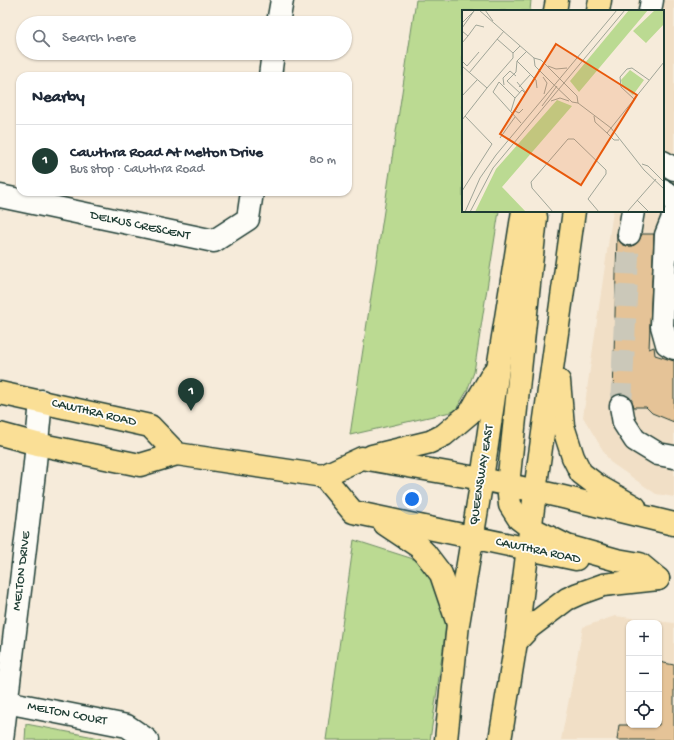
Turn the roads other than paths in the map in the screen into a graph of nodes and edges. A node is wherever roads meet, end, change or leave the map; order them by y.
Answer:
1 (282, 0) edge
2 (558, 0) edge
3 (600, 0) edge
4 (652, 0) edge
5 (557, 10) edge
6 (598, 10) edge
7 (650, 10) edge
8 (279, 16) edge
9 (273, 60) edge
10 (271, 72) edge
11 (664, 163) edge
12 (674, 169) edge
13 (664, 192) edge
14 (0, 196) edge
15 (251, 196) edge
16 (674, 202) edge
17 (523, 212) edge
18 (537, 212) edge
19 (574, 212) edge
20 (633, 212) edge
21 (674, 215) edge
22 (629, 234) tunnel mouth
23 (555, 345) junction
24 (674, 348) edge
25 (499, 362) junction
26 (0, 393) edge
27 (41, 401) junction
28 (621, 406) tunnel mouth
29 (0, 434) edge
30 (36, 444) junction
31 (176, 454) junction
32 (674, 457) edge
33 (362, 458) junction
34 (323, 476) junction
35 (482, 479) junction
36 (508, 485) junction
37 (536, 491) junction
38 (374, 517) junction
39 (667, 522) edge
40 (472, 537) junction
41 (530, 539) junction
42 (666, 581) edge
43 (458, 624) junction
44 (516, 642) junction
45 (6, 702) junction
46 (2, 740) edge
47 (146, 740) edge
48 (446, 740) edge
49 (500, 740) edge

1 - 8 street
2 - 5 main road
3 - 6 main road
4 - 7 street
9 - 10 street
11 - 12 street
13 - 16 street
14 - 15 street, DELKUS CRESCENT
17 - 25 main road, QUEENSWAY EAST
18 - 36 main road
19 - 23 main road
20 - 22 street
21 - 24 street
23 - 37 main road
23 - 39 main road
25 - 33 main road
25 - 35 main road, QUEENSWAY EAST
26 - 27 main road, CAWTHRA ROAD
27 - 30 street, MELTON DRIVE
27 - 31 main road, CAWTHRA ROAD
28 - 32 street
29 - 30 main road
30 - 31 main road
30 - 45 street, MELTON DRIVE
31 - 34 main road
33 - 34 main road
33 - 35 main road
34 - 38 main road, CAWTHRA ROAD
35 - 36 main road
35 - 40 main road, QUEENSWAY EAST
36 - 37 main road
36 - 41 main road
37 - 39 main road
37 - 41 main road
38 - 40 main road, CAWTHRA ROAD
38 - 43 main road
40 - 41 main road, CAWTHRA ROAD
40 - 43 main road, QUEENSWAY EAST
41 - 42 main road, CAWTHRA ROAD
41 - 44 main road
42 - 44 main road
43 - 48 main road, QUEENSWAY EAST
44 - 49 main road
45 - 46 street, MELTON DRIVE
45 - 47 street, MELTON COURT

